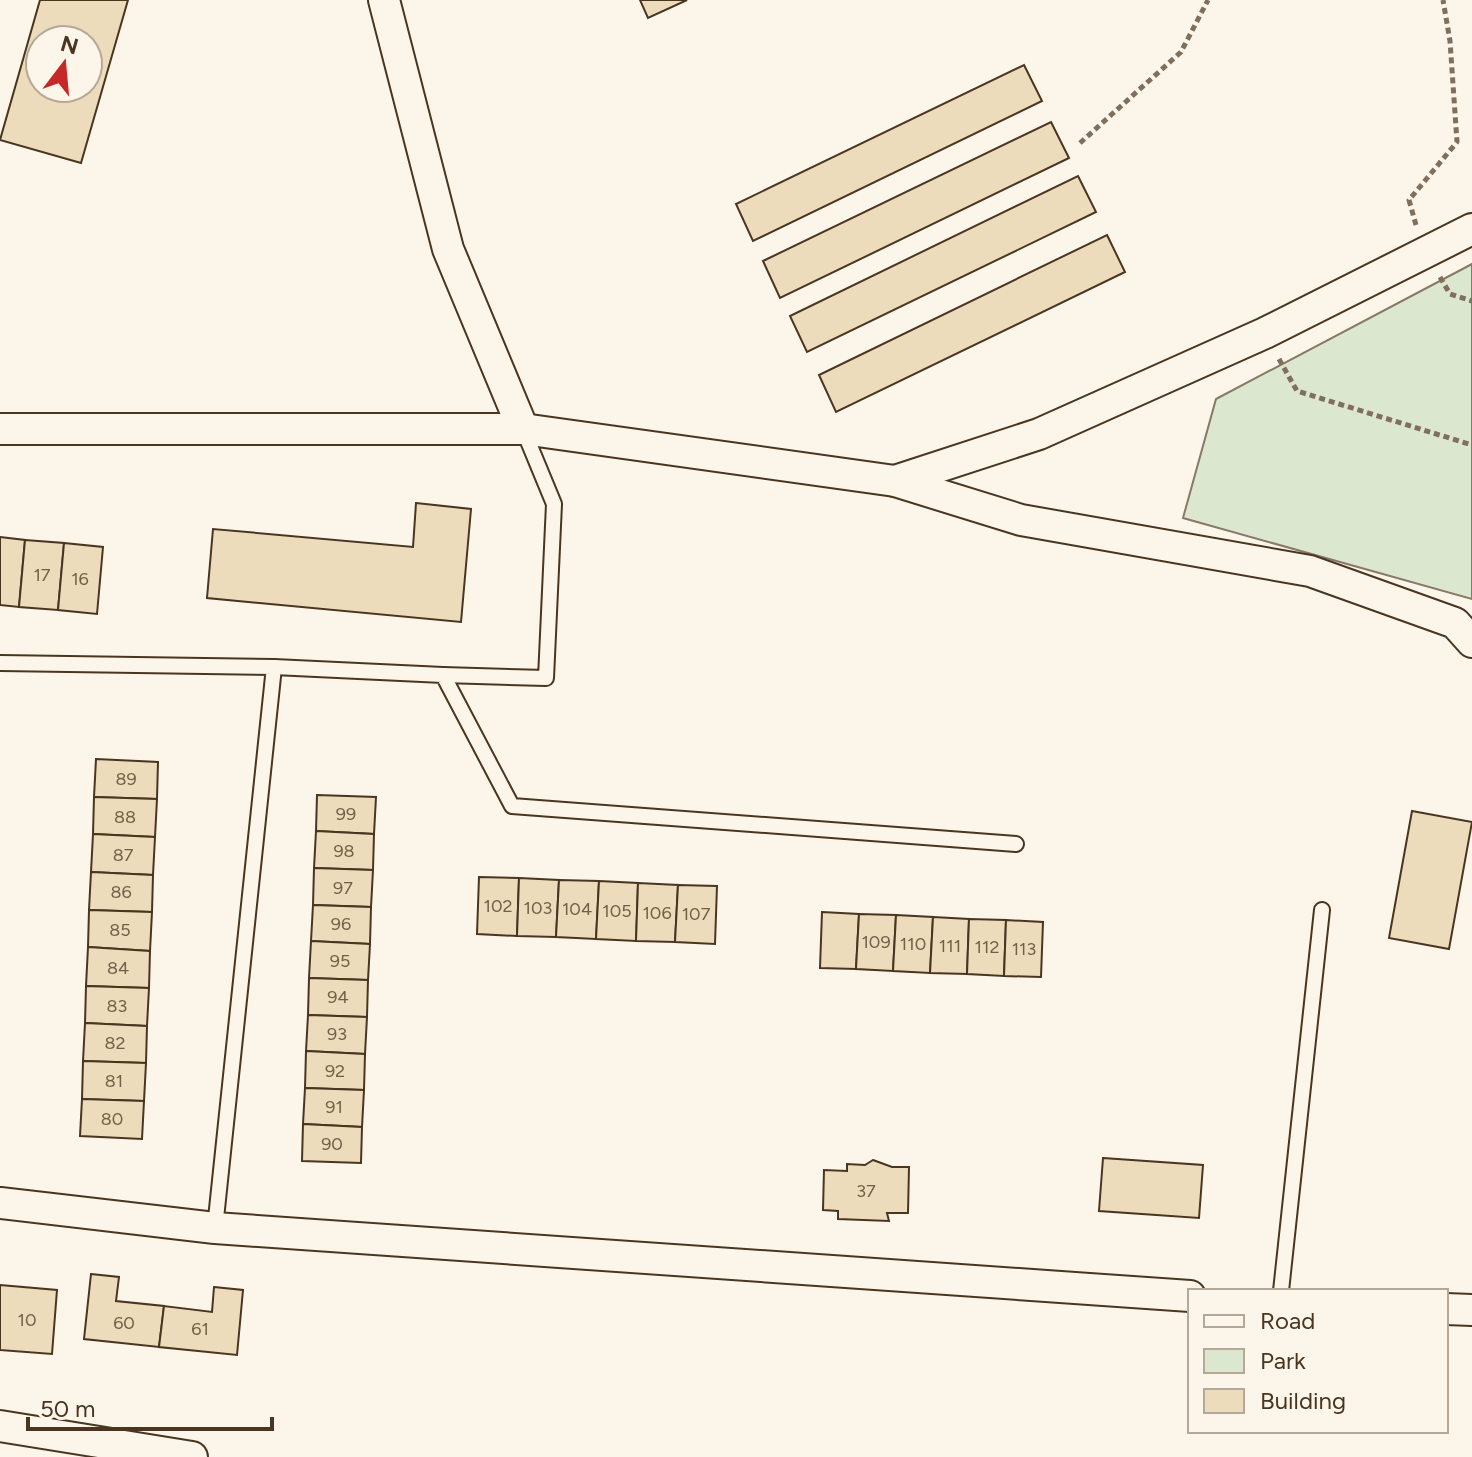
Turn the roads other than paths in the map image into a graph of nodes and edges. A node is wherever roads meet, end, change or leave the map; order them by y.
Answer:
1 (384, 0) edge
2 (1472, 229) edge
3 (0, 429) edge
4 (523, 429) junction
5 (895, 481) junction
6 (1472, 642) edge
7 (0, 663) edge
8 (274, 667) junction
9 (443, 675) junction
10 (1016, 844) dead end
11 (1322, 910) dead end
12 (0, 1203) edge
13 (215, 1228) junction
14 (1281, 1289) edge
15 (1188, 1296) edge
16 (1448, 1309) edge
17 (1472, 1310) edge
18 (0, 1426) edge
19 (192, 1457) edge

1 - 4 street
2 - 5 street
3 - 4 street
4 - 5 street
4 - 9 lane
5 - 6 street
7 - 8 lane
8 - 9 lane
8 - 13 lane
9 - 10 lane
11 - 14 lane
12 - 13 street
13 - 15 street
16 - 17 street
18 - 19 street

